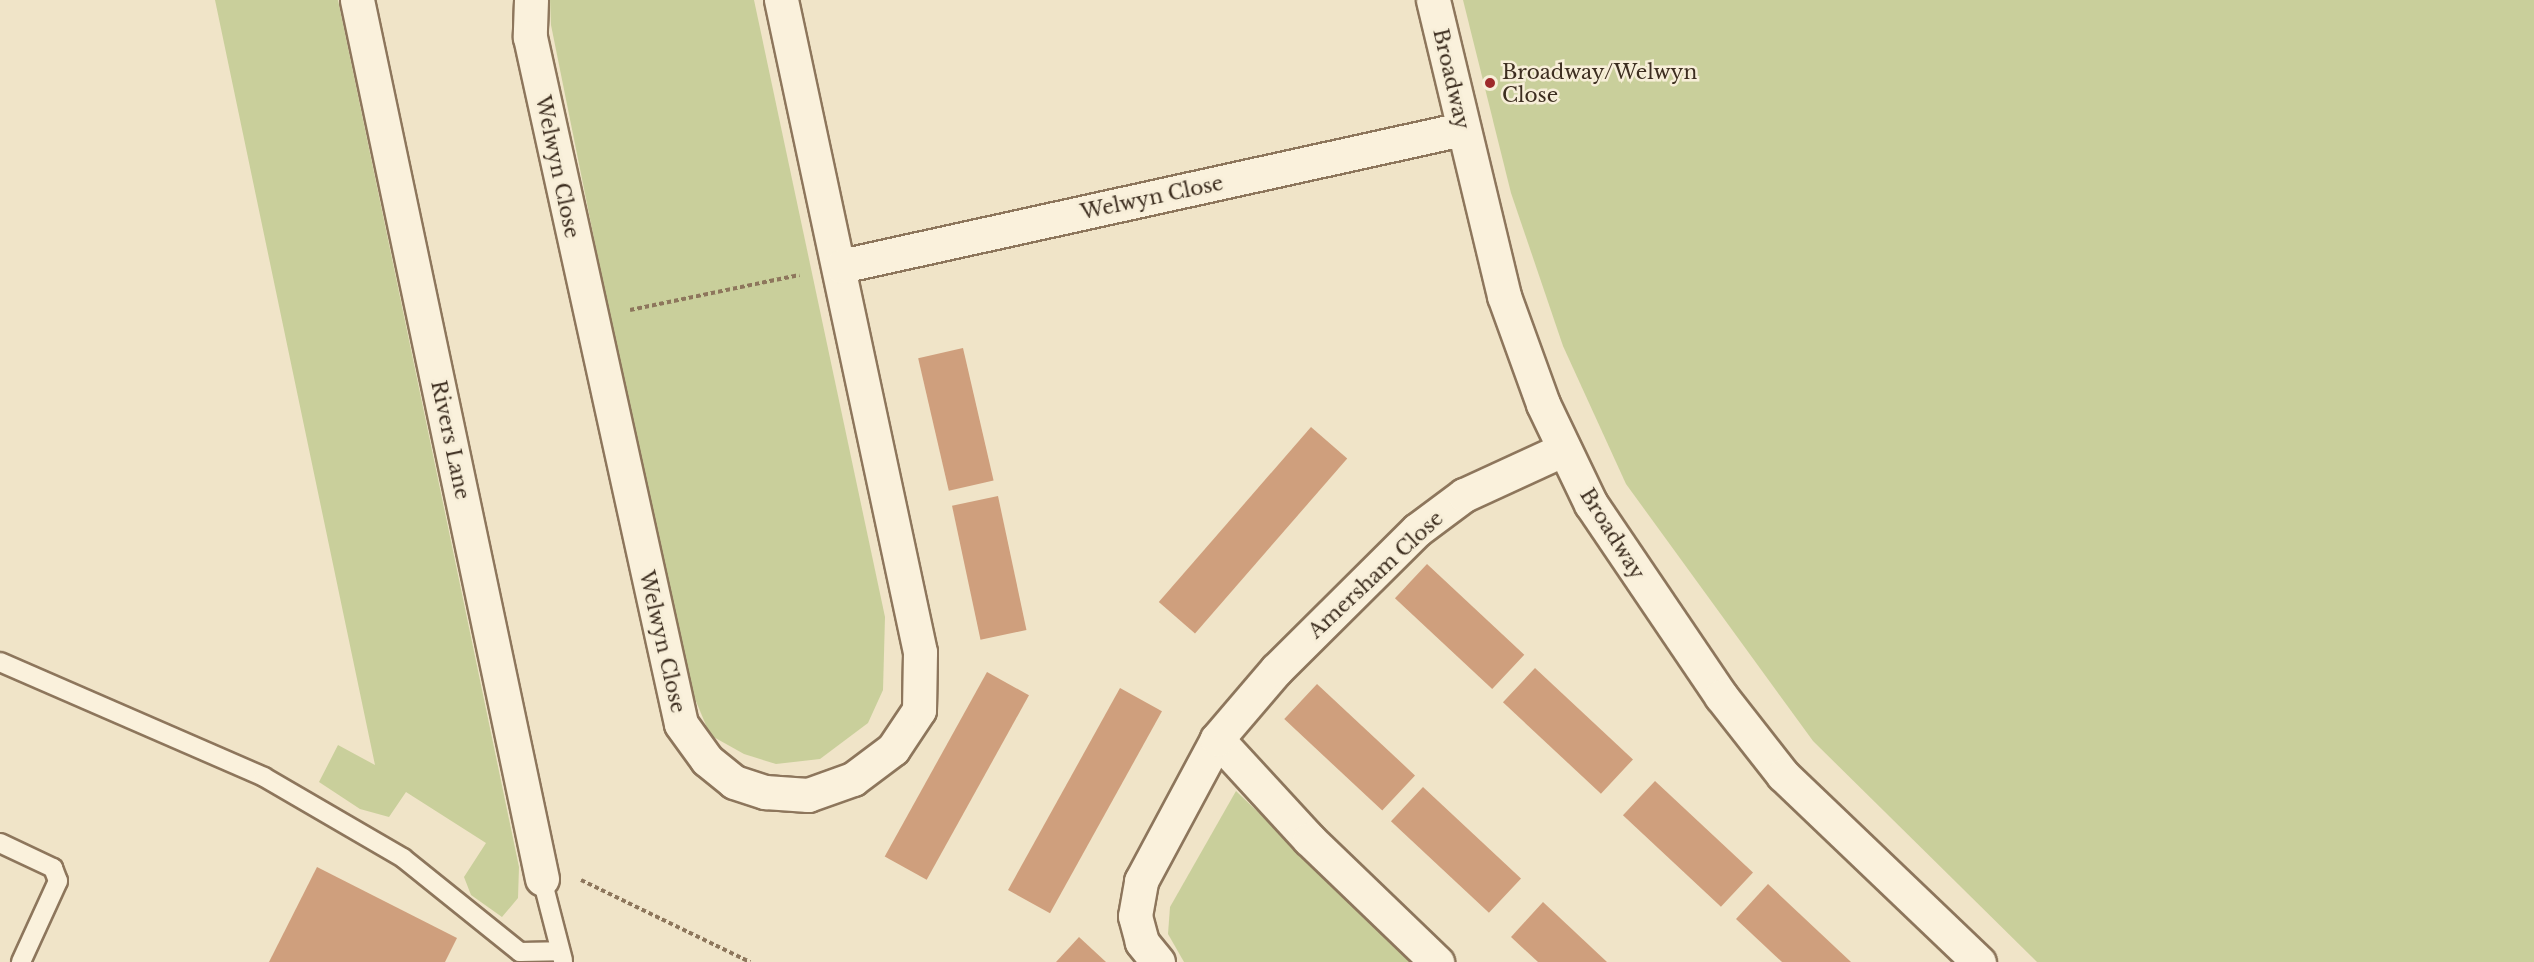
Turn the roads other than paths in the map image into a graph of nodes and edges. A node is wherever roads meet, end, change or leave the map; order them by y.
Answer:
1 (357, 0) edge
2 (531, 0) edge
3 (781, 0) edge
4 (1433, 0) edge
5 (1462, 129) junction
6 (841, 266) junction
7 (1564, 449) junction
8 (0, 662) edge
9 (1217, 739) junction
10 (0, 843) edge
11 (542, 879) joint
12 (561, 956) edge
13 (530, 958) edge
14 (21, 962) edge
15 (1158, 962) edge
16 (1437, 962) edge
17 (1979, 962) edge

1 - 11 street, Rivers Lane
2 - 6 street, Welwyn Close
3 - 6 street, Welwyn Close
4 - 5 street, Broadway
5 - 6 street, Welwyn Close
5 - 7 street, Broadway
7 - 9 street, Amersham Close
7 - 17 street, Broadway
8 - 13 lane
9 - 15 street, Amersham Close
9 - 16 street
10 - 14 lane
11 - 12 lane
12 - 13 lane

